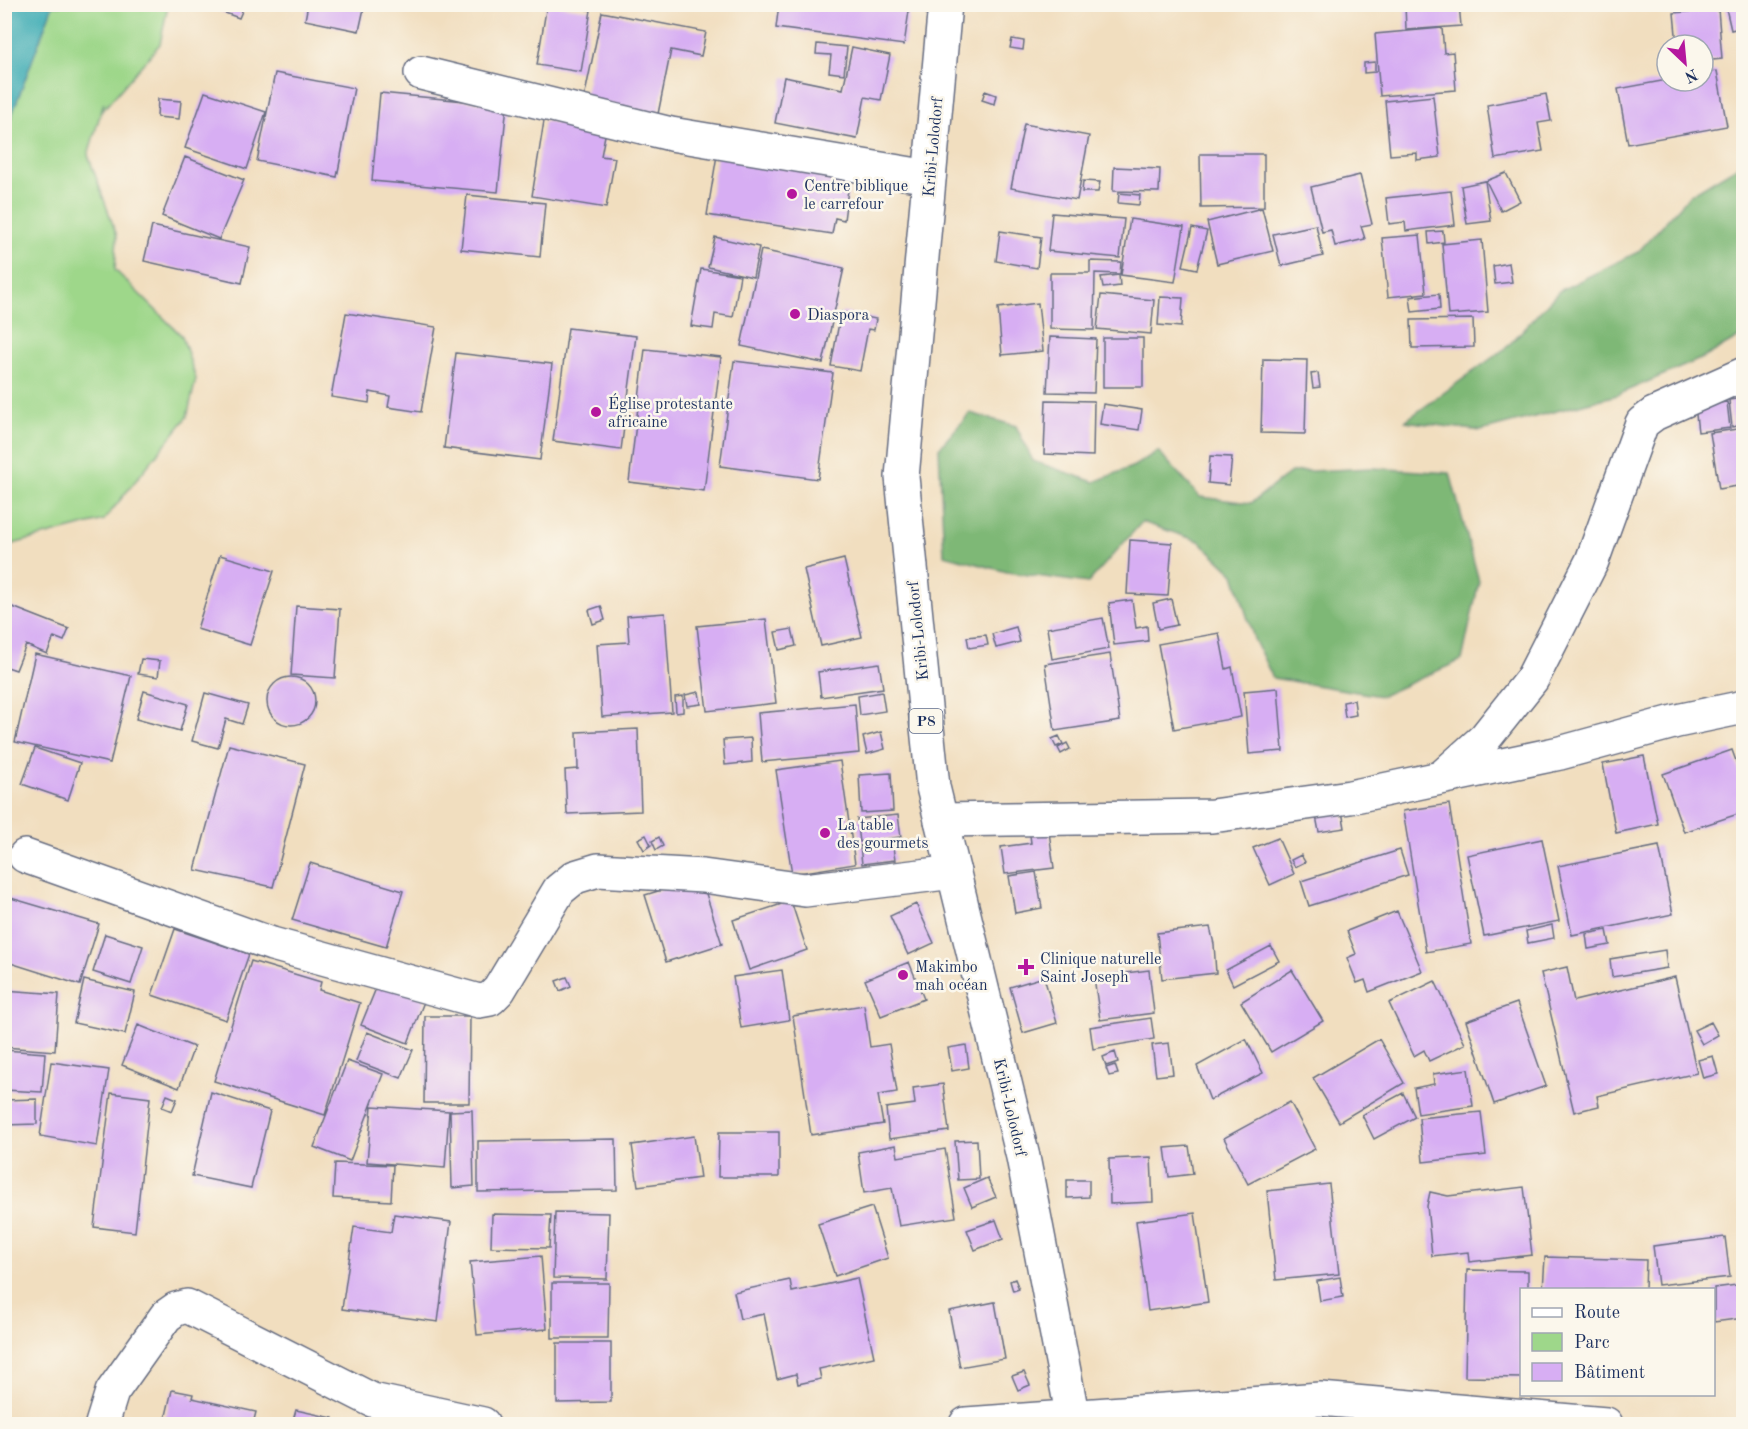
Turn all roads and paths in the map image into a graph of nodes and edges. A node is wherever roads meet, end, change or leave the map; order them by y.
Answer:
1 (945, 4) edge
2 (421, 74) dead end
3 (929, 177) junction
4 (1743, 374) edge
5 (1743, 707) edge
6 (1441, 777) junction
7 (941, 820) junction
8 (25, 856) dead end
9 (954, 872) junction
10 (1073, 1420) edge
11 (102, 1425) edge
12 (483, 1425) edge
13 (966, 1425) edge
14 (1606, 1425) edge

1 - 3 street, Kribi-Lolodorf / P8
2 - 3 street
3 - 7 street, Kribi-Lolodorf / P8
4 - 6 street
5 - 6 street
6 - 7 street
7 - 9 street, Kribi-Lolodorf / P8
8 - 9 street
9 - 10 street, Kribi-Lolodorf / P8
10 - 13 street
10 - 14 street
11 - 12 street

